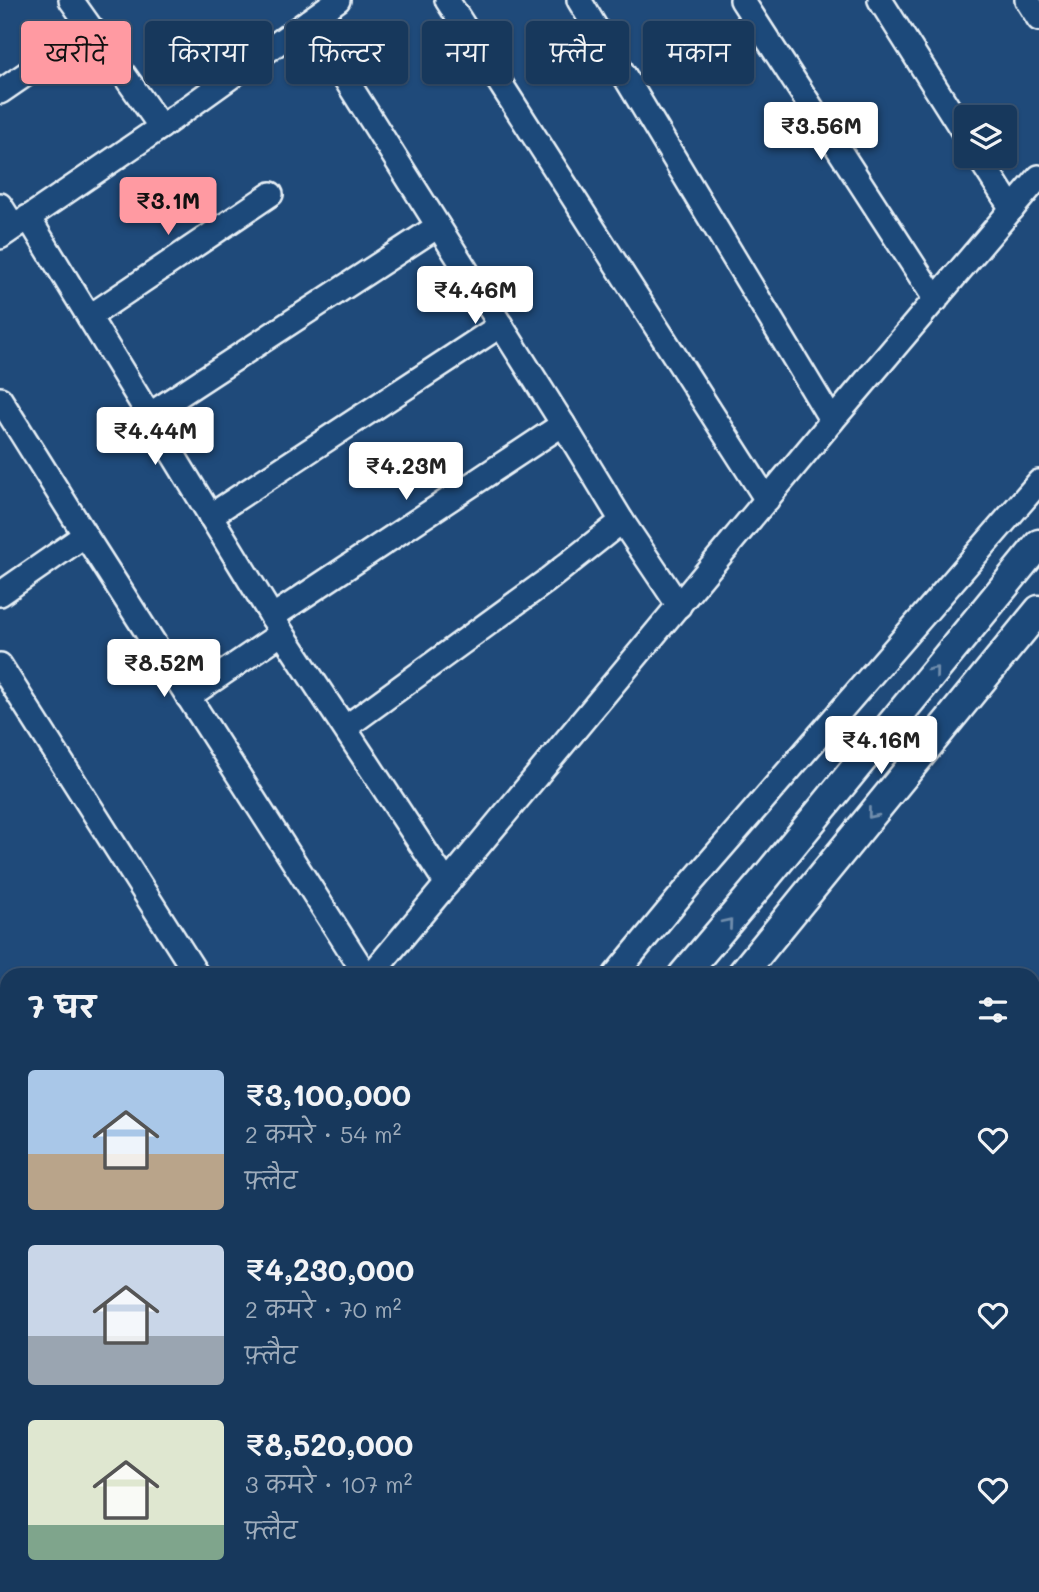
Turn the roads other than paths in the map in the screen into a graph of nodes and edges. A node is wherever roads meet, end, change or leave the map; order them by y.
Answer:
1 (71, 0) edge
2 (338, 0) edge
3 (447, 0) edge
4 (579, 0) edge
5 (742, 0) edge
6 (880, 0) edge
7 (1027, 0) edge
8 (1039, 19) edge
9 (86, 21) edge
10 (309, 21) edge
11 (286, 37) edge
12 (21, 78) edge
13 (131, 84) edge
14 (349, 84) edge
15 (0, 92) edge
16 (954, 117) edge
17 (161, 127) junction
18 (986, 168) edge
19 (1039, 177) edge
20 (271, 194) dead end
21 (0, 205) edge
22 (1012, 209) junction
23 (438, 226) junction
24 (14, 227) edge
25 (936, 300) junction
26 (89, 317) junction
27 (501, 325) junction
28 (0, 398) edge
29 (149, 415) junction
30 (832, 421) junction
31 (563, 424) junction
32 (1039, 482) edge
33 (767, 500) junction
34 (210, 516) junction
35 (622, 521) junction
36 (85, 535) junction
37 (1039, 544) edge
38 (0, 594) edge
39 (679, 606) junction
40 (1039, 610) edge
41 (277, 625) junction
42 (0, 665) edge
43 (188, 697) junction
44 (346, 727) junction
45 (447, 884) junction
46 (193, 968) edge
47 (364, 968) edge
48 (375, 968) edge
49 (621, 968) edge
50 (689, 968) edge
51 (747, 968) edge

1 - 9 street
2 - 10 street
3 - 33 street
4 - 30 street
5 - 25 street
6 - 16 street
7 - 8 street
11 - 17 street
12 - 15 street
13 - 17 street
14 - 23 street
17 - 24 street
18 - 22 street
19 - 22 street
20 - 26 street
21 - 24 street
22 - 25 street
23 - 27 street
23 - 29 street
24 - 26 street
25 - 30 street
26 - 29 street
27 - 31 street
27 - 34 street
28 - 36 street
29 - 34 street
30 - 33 street
31 - 35 street
31 - 41 street
32 - 49 street
33 - 39 street
34 - 41 street
35 - 39 street
35 - 44 street
36 - 38 street
36 - 43 street
50 -> 37 street
39 - 45 street
40 -> 51 street
41 - 43 street
41 - 44 street
42 - 46 street
43 - 47 street
44 - 45 street
45 - 48 street

